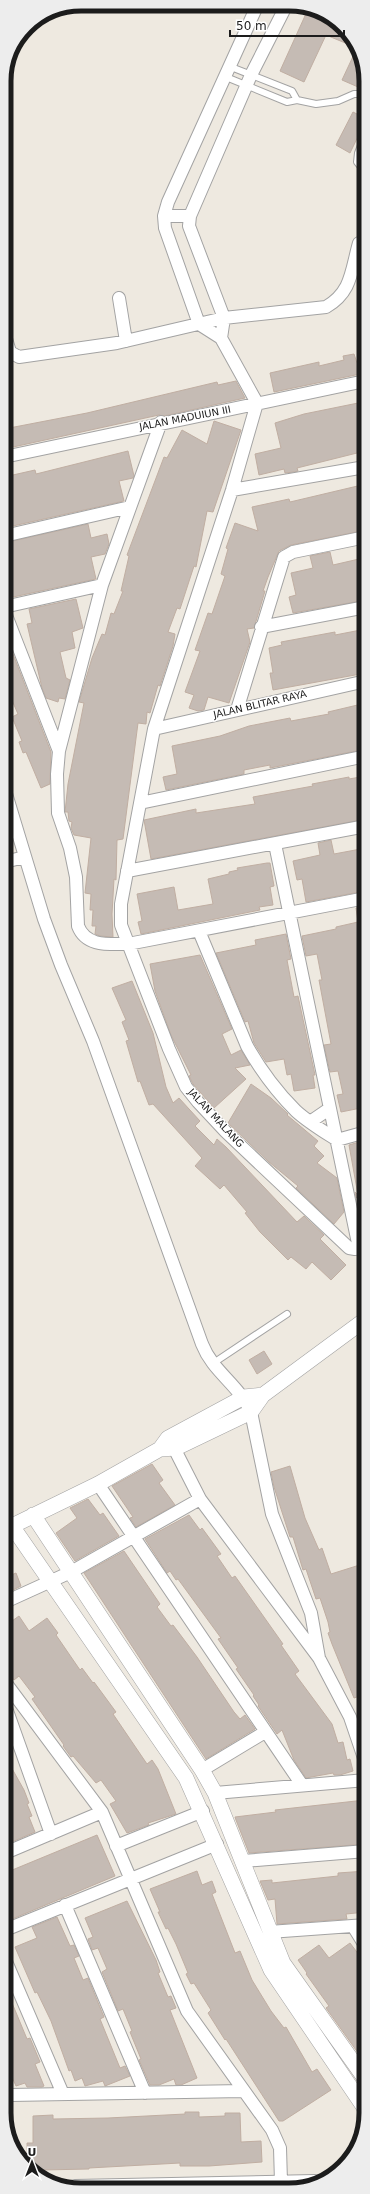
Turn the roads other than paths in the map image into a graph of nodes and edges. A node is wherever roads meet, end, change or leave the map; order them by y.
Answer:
1 (255, 11) edge
2 (284, 11) edge
3 (228, 72) junction
4 (249, 80) junction
5 (359, 94) edge
6 (297, 100) junction
7 (359, 150) edge
8 (359, 164) edge
9 (164, 216) junction
10 (190, 216) junction
11 (359, 243) dead end
12 (119, 298) dead end
13 (224, 318) junction
14 (199, 324) junction
15 (221, 338) junction
16 (126, 341) junction
17 (11, 353) edge
18 (359, 382) edge
19 (257, 404) junction
20 (161, 422) junction
21 (11, 455) edge
22 (359, 469) edge
23 (232, 490) junction
24 (130, 507) junction
25 (11, 534) edge
26 (359, 538) edge
27 (102, 585) junction
28 (11, 604) edge
29 (359, 608) edge
30 (261, 627) junction
31 (11, 628) edge
32 (359, 683) edge
33 (236, 710) junction
34 (154, 729) junction
35 (59, 751) junction
36 (359, 757) edge
37 (140, 803) junction
38 (11, 810) edge
39 (359, 827) edge
40 (275, 844) junction
41 (25, 857) junction
42 (11, 860) edge
43 (127, 871) junction
44 (359, 899) edge
45 (288, 914) junction
46 (199, 931) junction
47 (128, 944) junction
48 (329, 1109) junction
49 (310, 1122) junction
50 (359, 1134) edge
51 (337, 1140) junction
52 (359, 1230) edge
53 (359, 1247) edge
54 (286, 1314) dead end
55 (359, 1324) edge
56 (212, 1364) junction
57 (263, 1394) junction
58 (244, 1397) junction
59 (251, 1412) junction
60 (168, 1445) junction
61 (98, 1484) junction
62 (200, 1499) junction
63 (33, 1515) junction
64 (11, 1526) edge
65 (11, 1531) edge
66 (133, 1538) junction
67 (71, 1572) junction
68 (50, 1582) junction
69 (11, 1599) edge
70 (319, 1658) junction
71 (11, 1691) edge
72 (11, 1724) edge
73 (265, 1732) junction
74 (359, 1743) edge
75 (202, 1770) junction
76 (359, 1781) edge
77 (302, 1785) junction
78 (215, 1793) junction
79 (203, 1811) junction
80 (102, 1812) junction
81 (227, 1823) junction
82 (51, 1834) junction
83 (214, 1837) junction
84 (116, 1846) junction
85 (11, 1851) edge
86 (359, 1851) edge
87 (242, 1861) junction
88 (130, 1878) junction
89 (65, 1905) junction
90 (353, 1926) junction
91 (359, 1926) edge
92 (11, 1928) edge
93 (269, 1932) junction
94 (359, 1935) edge
95 (11, 1973) edge
96 (359, 2070) edge
97 (243, 2091) junction
98 (144, 2093) junction
99 (63, 2094) junction
100 (11, 2095) edge
101 (359, 2100) edge
102 (304, 2181) edge
103 (281, 2182) junction
104 (230, 2183) edge

1 - 3 street
2 - 4 street
3 - 4 lane
3 - 4 lane
3 - 9 street
4 - 6 lane
4 - 6 lane
4 - 10 street
5 - 6 lane
7 - 8 lane
9 - 10 street
9 - 14 street
10 - 13 street
11 - 13 street
12 - 16 street
13 - 14 street
13 - 15 street
14 - 15 street
14 - 16 street
15 - 19 street
16 - 17 street
18 - 19 street, JALAN MADUIUN III
19 - 20 street, JALAN MADUIUN III
19 - 23 street, JALAN MALANG
20 - 21 street, JALAN MADUIUN III
20 - 24 street
22 - 23 street
23 - 34 street, JALAN MALANG
24 - 25 street
24 - 27 street
26 - 30 street
27 - 28 street
27 - 35 street
29 - 30 street
30 - 33 street
31 - 35 street
32 - 33 street, JALAN BLITAR RAYA
33 - 34 street, JALAN BLITAR RAYA
34 - 37 street, JALAN MALANG
35 - 47 street
36 - 37 street
37 - 43 street, JALAN MALANG
38 - 41 street
39 - 40 street
40 - 43 street
40 - 45 street
41 - 42 street
41 - 56 street
43 - 47 street, JALAN MALANG
44 - 45 street
45 - 46 street
45 - 48 street
46 - 47 street
46 - 49 street
47 - 53 street, JALAN MALANG
48 - 49 street
48 - 51 street
49 - 51 street
50 - 51 street
51 - 52 street
54 - 56 lane
55 - 57 street
56 - 58 street
57 - 58 street
57 - 59 street
58 - 59 street
58 - 60 street
59 - 60 street
59 - 70 street
60 - 61 street
60 - 62 street
61 - 63 street
61 - 66 street
62 - 66 street
62 - 70 street
63 - 64 street
63 - 67 street
65 - 68 street
66 - 67 street
66 - 73 street
67 - 68 street
67 - 75 street
68 - 69 street
68 - 79 street
70 - 74 street
71 - 80 street
72 - 82 street
73 - 75 street
73 - 77 street
75 - 78 street
76 - 77 street
77 - 78 street
78 - 81 street
79 - 83 street
79 - 84 street
80 - 82 street
80 - 84 street
81 - 83 street
81 - 87 street
82 - 85 street
83 - 88 street
83 - 101 street
84 - 88 street
86 - 87 street
87 - 93 street
88 - 89 street
88 - 97 street
89 - 92 street
89 - 98 street
90 - 91 street
90 - 93 street
90 - 94 street
93 - 96 street
95 - 99 street
97 - 98 street
97 - 103 street
98 - 99 street
99 - 100 street
102 - 103 street
103 - 104 street

